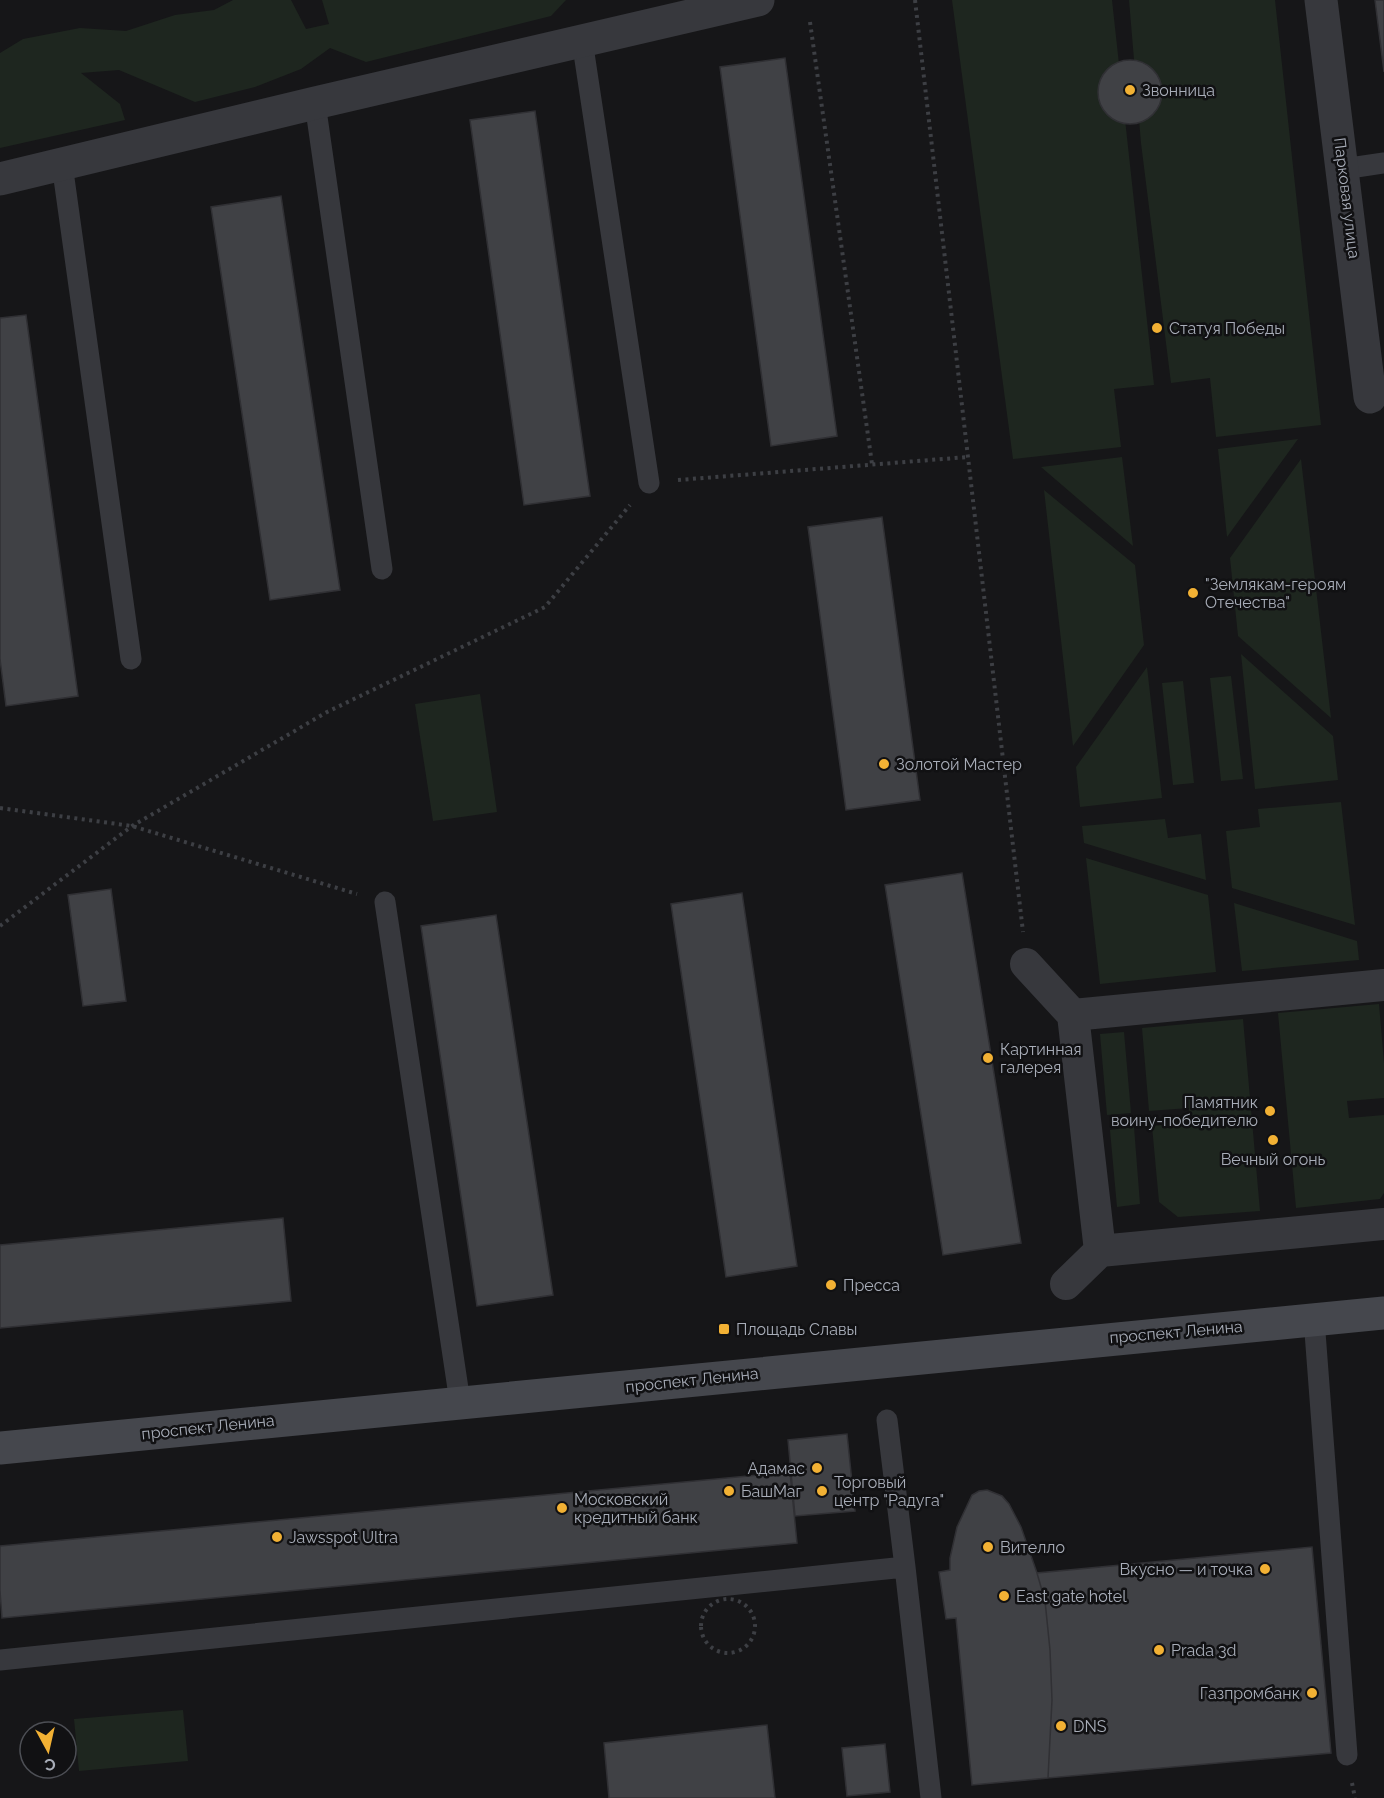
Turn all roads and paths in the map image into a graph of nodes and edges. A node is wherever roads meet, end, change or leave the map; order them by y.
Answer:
1 (758, 0) edge
2 (915, 0) edge
3 (1322, 0) edge
4 (810, 22) dead end
5 (582, 40) junction
6 (315, 102) junction
7 (1384, 163) edge
8 (62, 164) junction
9 (1343, 169) junction
10 (0, 179) edge
11 (1377, 396) edge
12 (968, 457) junction
13 (872, 464) junction
14 (649, 483) junction
15 (382, 569) dead end
16 (131, 658) dead end
17 (0, 808) edge
18 (132, 826) junction
19 (385, 902) joint
20 (0, 926) edge
21 (1026, 964) joint
22 (1384, 985) edge
23 (1073, 1015) junction
24 (1384, 1224) edge
25 (1100, 1251) junction
26 (1066, 1284) dead end
27 (1384, 1313) edge
28 (1314, 1319) junction
29 (460, 1402) junction
30 (887, 1420) dead end
31 (0, 1448) edge
32 (905, 1568) junction
33 (700, 1627) joint
34 (0, 1660) edge
35 (1347, 1755) dead end
36 (931, 1798) edge

1 - 5 street
2 - 12 path
3 - 9 street, Парковая улица
4 - 13 path
5 - 6 street
5 - 14 lane
6 - 8 street
6 - 15 lane
7 - 9 lane
8 - 10 street
8 - 16 lane
9 - 11 street, Парковая улица
12 - 13 path
12 - 21 path
13 - 14 path
14 - 18 path
17 - 18 path
18 - 19 path
18 - 20 path
19 - 29 lane
21 - 23 street
22 - 23 street
23 - 25 street
24 - 25 street
25 - 26 street
27 - 28 main road, проспект Ленина
28 - 29 main road, проспект Ленина
28 - 35 lane
29 - 31 main road, проспект Ленина
30 - 32 lane
32 - 34 lane
32 - 36 lane
33 - 33 path

